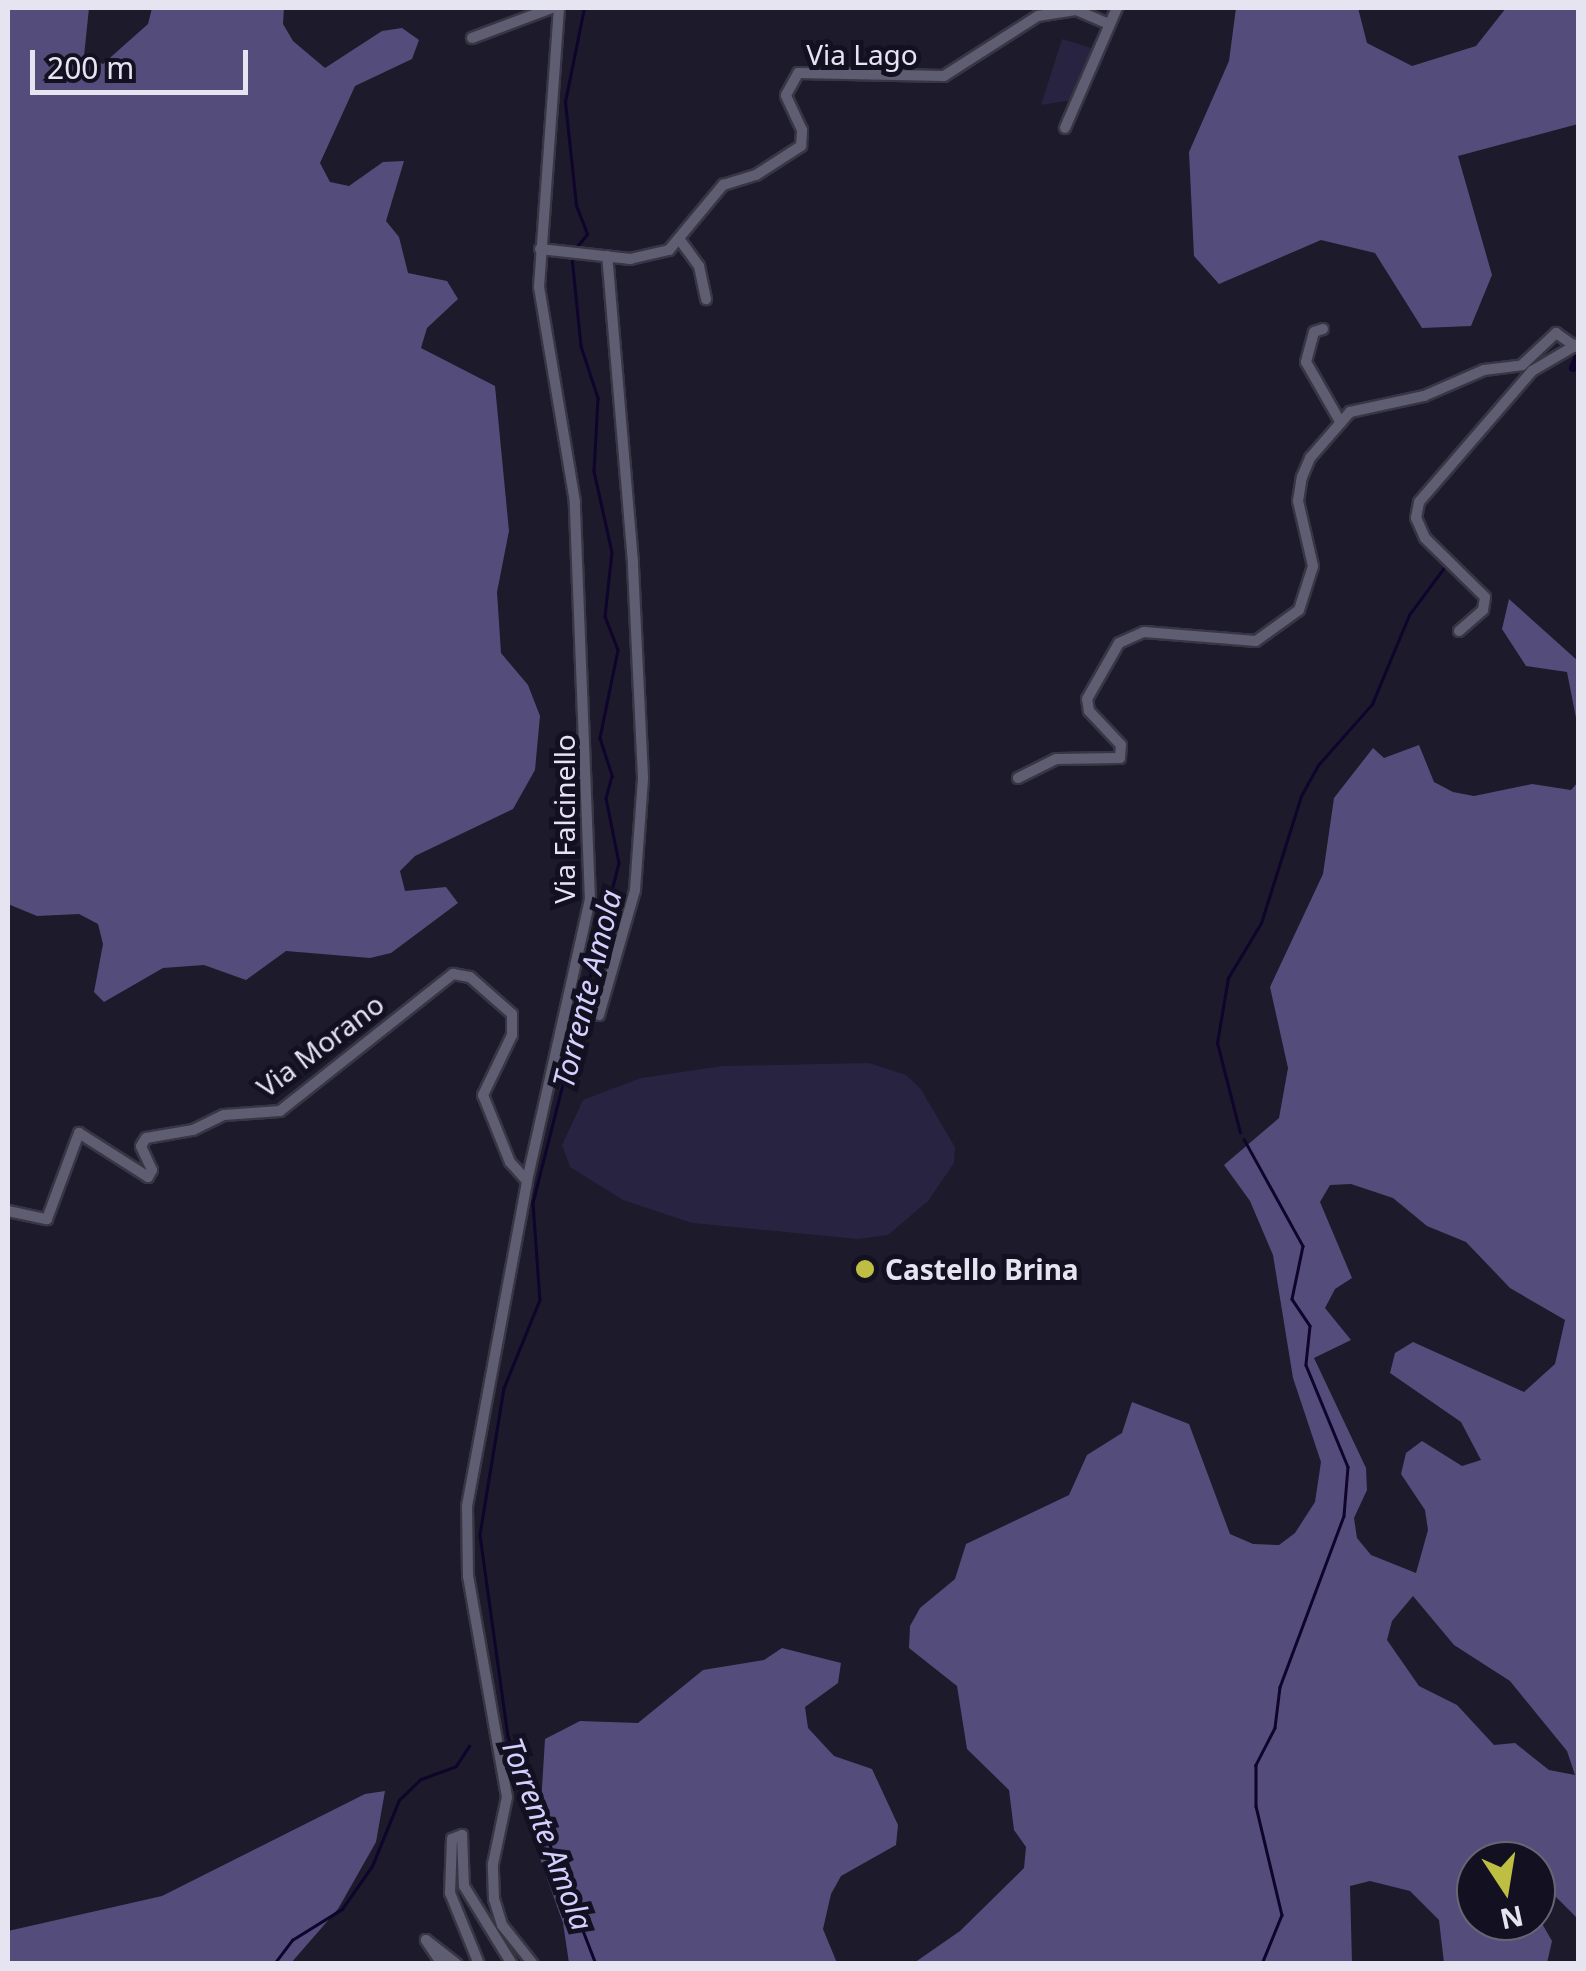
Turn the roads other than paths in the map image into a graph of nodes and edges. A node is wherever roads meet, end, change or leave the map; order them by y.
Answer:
1 (555, 8) edge
2 (1117, 8) edge
3 (1109, 24) junction
4 (472, 38) dead end
5 (1065, 128) dead end
6 (680, 240) junction
7 (543, 250) junction
8 (604, 256) junction
9 (706, 299) dead end
10 (1323, 329) dead end
11 (1577, 345) edge
12 (1340, 423) junction
13 (1460, 632) dead end
14 (1018, 778) dead end
15 (599, 1015) dead end
16 (527, 1181) junction
17 (8, 1211) edge
18 (442, 1964) edge
19 (457, 1964) edge
20 (480, 1964) edge
21 (512, 1964) edge
22 (533, 1964) edge

1 - 4 street
1 - 7 street, Via Falcinello
2 - 3 street
3 - 5 street
3 - 6 street, Via Lago
6 - 8 street
6 - 9 street
7 - 8 street
7 - 16 street, Via Falcinello
8 - 15 street
10 - 12 street
11 - 12 street
11 - 13 street
12 - 14 street
16 - 17 street, Via Morano
16 - 22 street, Via Falcinello
18 - 19 street
20 - 21 street

